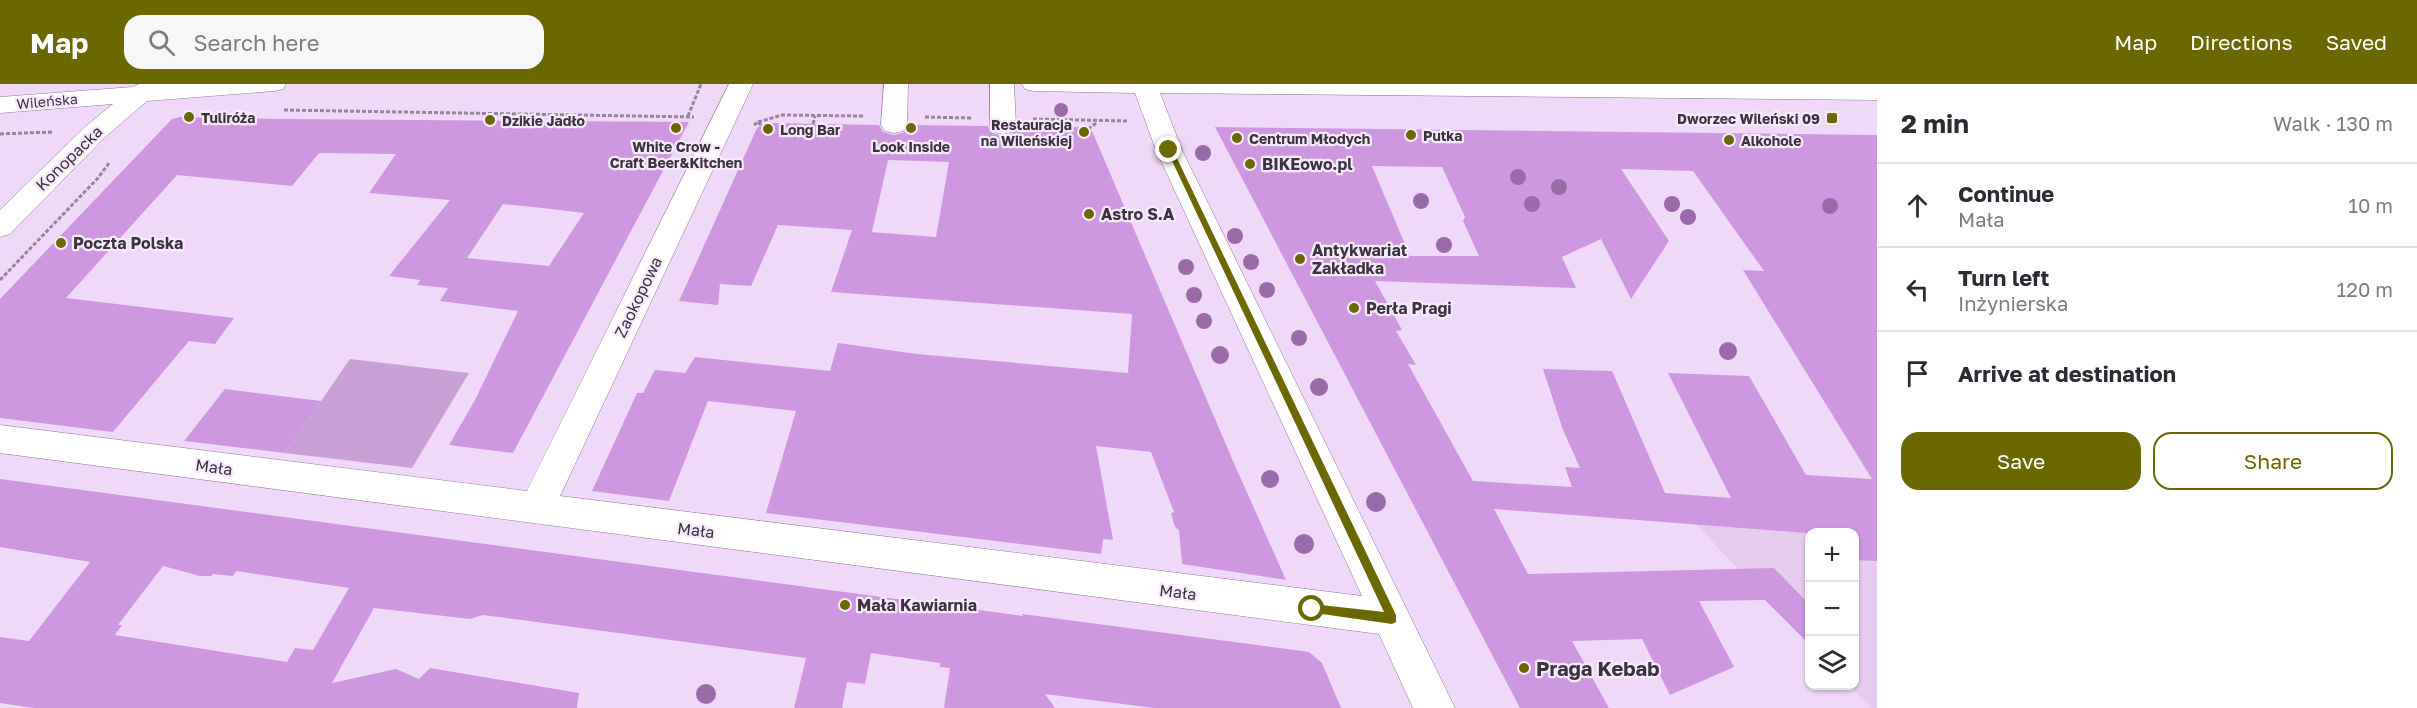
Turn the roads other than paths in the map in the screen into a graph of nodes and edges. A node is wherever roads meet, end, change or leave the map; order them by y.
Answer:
1 (274, 84) edge
2 (741, 84) edge
3 (896, 84) edge
4 (1002, 84) edge
5 (1034, 84) edge
6 (1144, 85) edge
7 (146, 88) edge
8 (1877, 92) edge
9 (0, 105) edge
10 (894, 121) road end
11 (1003, 122) road end
12 (0, 227) edge
13 (0, 439) edge
14 (536, 509) junction
15 (1392, 618) junction
16 (1434, 708) edge

1 - 7 street, Wileńska
2 - 14 street, Zaokopowa
3 - 10 street
4 - 11 street
5 - 6 street
6 - 8 street
6 - 15 street
7 - 9 street, Wileńska
7 - 12 street, Konopacka
13 - 14 street, Mała
14 - 15 street, Mała
15 - 16 street

